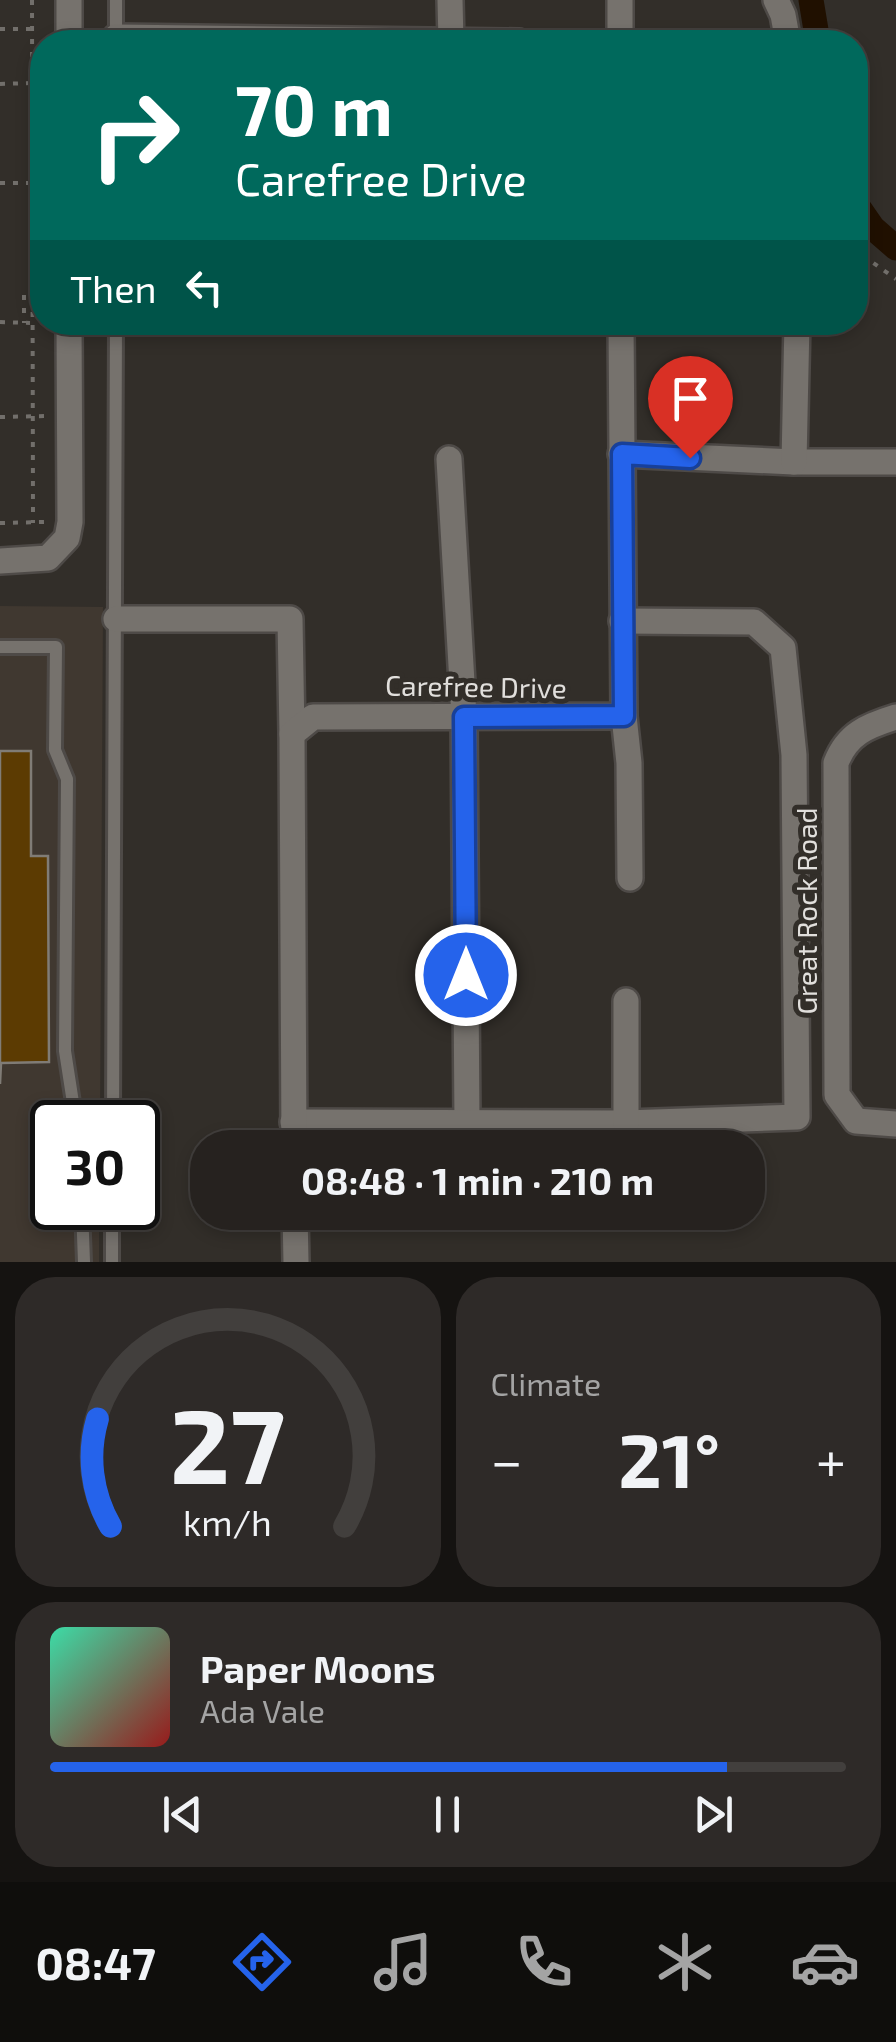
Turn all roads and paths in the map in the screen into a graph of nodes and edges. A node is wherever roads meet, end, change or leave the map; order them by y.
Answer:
1 (32, 0) edge
2 (69, 0) edge
3 (116, 0) edge
4 (450, 0) edge
5 (620, 0) edge
6 (776, 0) edge
7 (0, 29) edge
8 (32, 29) joint
9 (68, 30) edge
10 (116, 30) edge
11 (450, 30) edge
12 (620, 30) edge
13 (786, 30) edge
14 (30, 83) edge
15 (0, 84) edge
16 (0, 182) edge
17 (30, 183) edge
18 (868, 259) edge
19 (896, 279) edge
20 (24, 295) dead end
21 (0, 322) edge
22 (24, 323) junction
23 (30, 324) edge
24 (32, 335) edge
25 (69, 335) edge
26 (116, 335) edge
27 (621, 335) edge
28 (798, 335) edge
29 (33, 416) junction
30 (55, 416) dead end
31 (0, 417) edge
32 (622, 454) junction
33 (449, 459) dead end
34 (794, 462) junction
35 (896, 462) edge
36 (0, 522) edge
37 (33, 522) junction
38 (48, 522) dead end
39 (0, 561) edge
40 (116, 618) junction
41 (622, 622) junction
42 (0, 647) edge
43 (624, 716) junction
44 (464, 717) junction
45 (896, 717) edge
46 (292, 734) junction
47 (630, 878) dead end
48 (626, 1001) dead end
49 (73, 1100) edge
50 (113, 1100) edge
51 (467, 1123) junction
52 (626, 1123) junction
53 (896, 1124) edge
54 (294, 1130) edge
55 (366, 1130) edge
56 (83, 1230) edge
57 (112, 1230) edge
58 (295, 1230) edge
59 (84, 1262) edge
60 (112, 1262) edge
61 (296, 1262) edge

1 - 8 path
2 - 9 street
3 - 10 lane
4 - 11 street
5 - 12 street
6 - 13 street
7 - 8 path
14 - 15 path
16 - 17 path
18 - 19 path
20 - 22 path
21 - 22 path
22 - 23 path
24 - 29 path
25 - 39 street
26 - 40 lane
27 - 32 street
28 - 34 street
29 - 30 path
29 - 31 path
29 - 37 path
32 - 34 street
32 - 41 street
33 - 44 street
34 - 35 street
36 - 37 path
37 - 38 path
40 - 46 street
40 - 50 lane
41 - 43 street
41 - 52 street
42 - 49 lane
43 - 44 street, Carefree Drive
43 - 47 street
44 - 46 street, Carefree Drive
44 - 51 street
45 - 53 street, Great Rock Road
46 - 54 street
48 - 52 street
51 - 52 street
51 - 55 street
56 - 59 lane
57 - 60 lane
58 - 61 street

